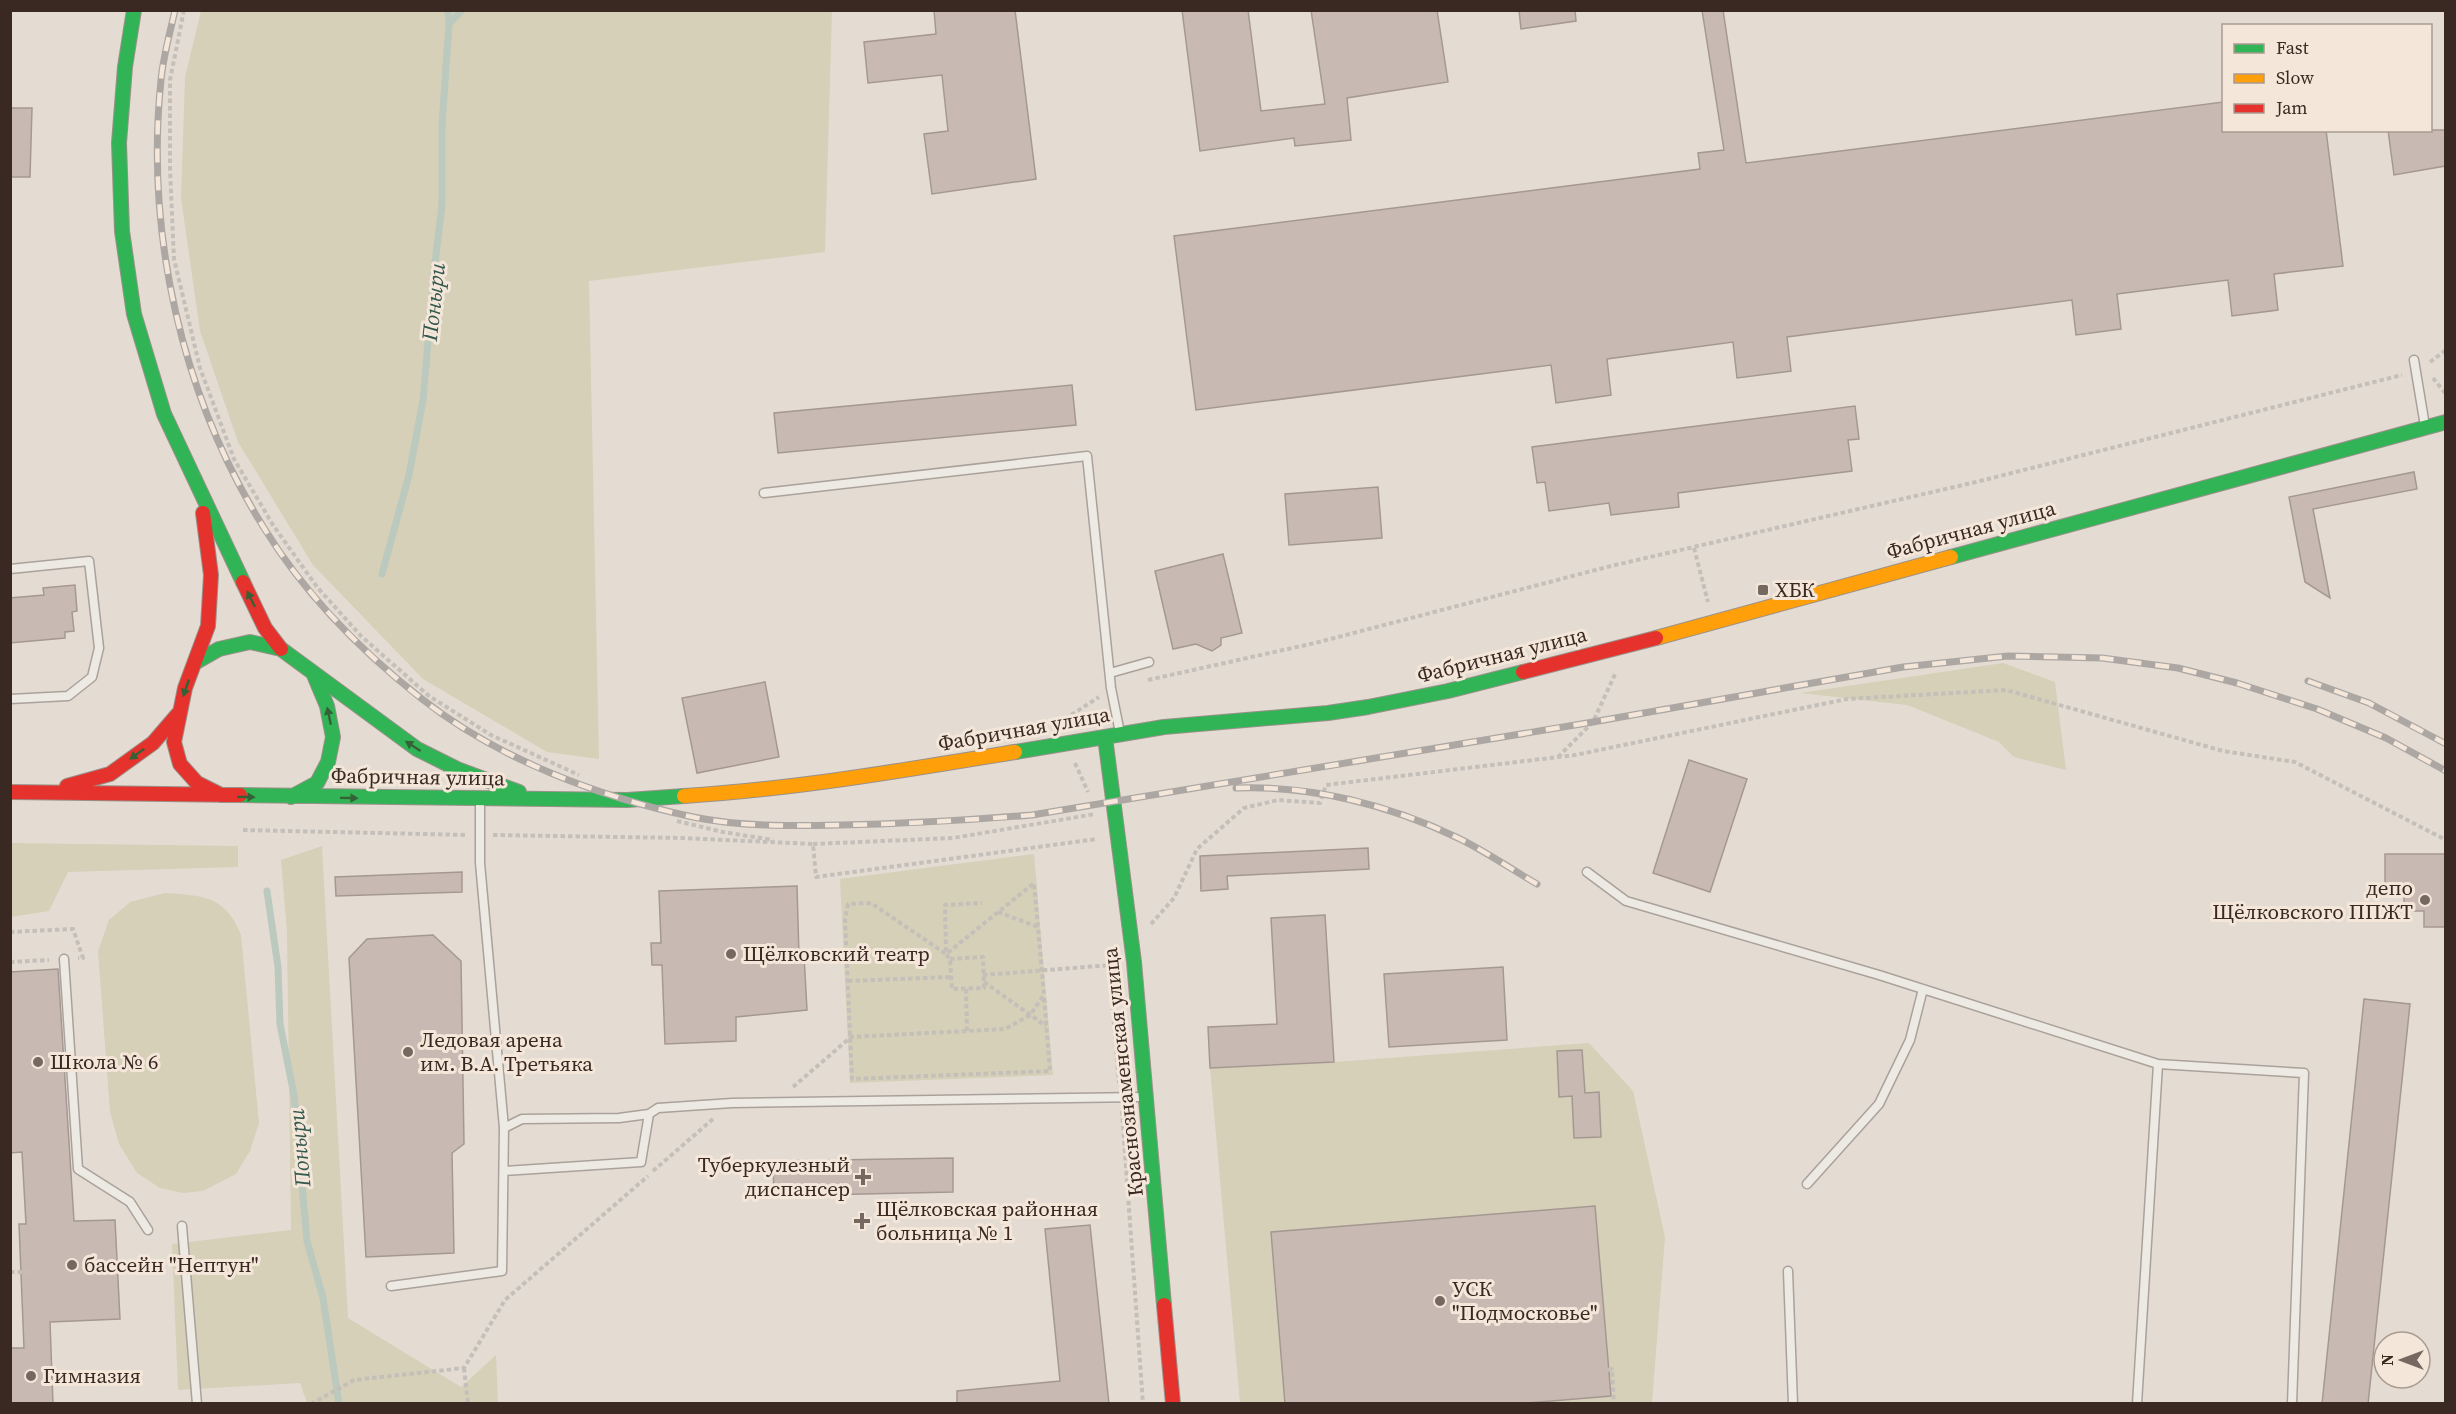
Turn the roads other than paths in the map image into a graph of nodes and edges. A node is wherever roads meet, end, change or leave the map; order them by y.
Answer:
1 (134, 10) edge
2 (2414, 360) dead end
3 (2445, 422) edge
4 (2425, 427) junction
5 (764, 493) dead end
6 (200, 494) junction
7 (10, 570) edge
8 (281, 649) junction
9 (196, 662) junction
10 (1149, 662) dead end
11 (313, 673) junction
12 (1110, 673) junction
13 (10, 699) edge
14 (178, 714) junction
15 (1120, 733) junction
16 (1105, 737) junction
17 (10, 792) edge
18 (42, 793) junction
19 (223, 796) junction
20 (291, 797) junction
21 (480, 799) junction
22 (544, 800) junction
23 (1587, 872) dead end
24 (64, 959) road end
25 (1923, 989) junction
26 (2158, 1064) junction
27 (1147, 1096) junction
28 (649, 1114) junction
29 (504, 1128) junction
30 (504, 1171) junction
31 (1807, 1184) dead end
32 (182, 1226) dead end
33 (148, 1230) dead end
34 (1788, 1272) dead end
35 (391, 1286) dead end
36 (197, 1404) edge
37 (1173, 1404) edge
38 (1793, 1404) edge
39 (2137, 1404) edge
40 (2292, 1404) edge

1 - 6 street
2 - 4 lane
3 - 4 street, Фабричная улица
4 - 15 street, Фабричная улица
5 - 12 lane
8 -> 6 street
6 - 9 street
7 - 13 lane
8 - 9 street, Фабричная улица
8 - 11 street, Фабричная улица
9 -> 14 street, Фабричная улица
10 - 12 lane
20 -> 11 street, Фабричная улица
22 -> 11 street, Фабричная улица
12 - 15 lane
14 -> 18 street, Фабричная улица
14 - 19 street, Фабричная улица
15 - 16 street, Фабричная улица
16 - 22 street, Фабричная улица
16 - 27 street, Краснознаменская улица
17 - 18 street, Фабричная улица
18 - 19 street, Фабричная улица
19 -> 20 street, Фабричная улица
20 -> 21 street, Фабричная улица
21 - 22 street, Фабричная улица
21 - 29 lane
23 - 25 lane
24 - 33 lane
25 - 26 lane
25 - 31 lane
26 - 39 lane
26 - 40 lane
27 - 28 lane
27 - 37 street, Краснознаменская улица
28 - 29 lane
28 - 30 lane
29 - 30 lane
30 - 35 lane
32 - 36 lane
34 - 38 lane

